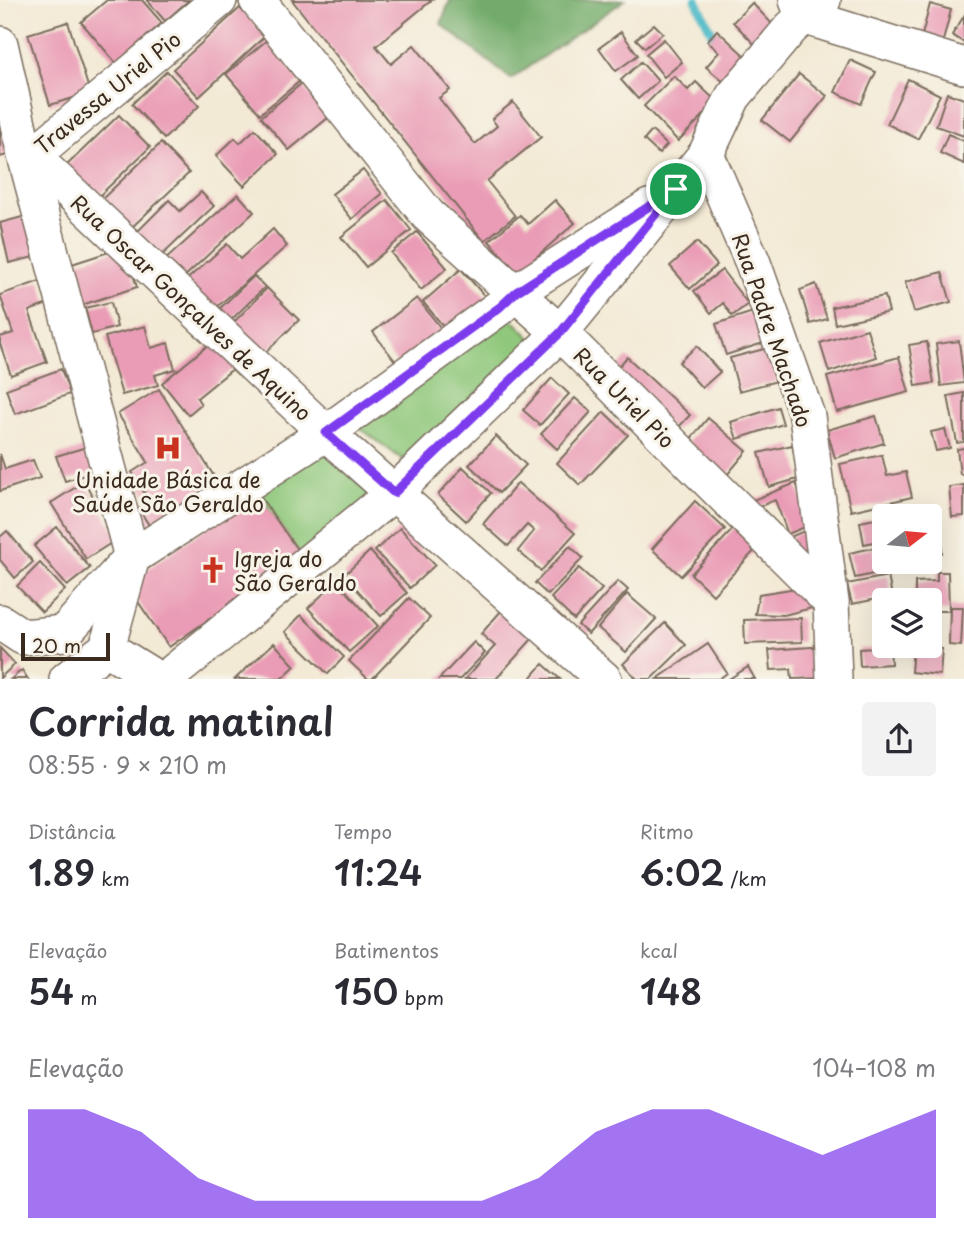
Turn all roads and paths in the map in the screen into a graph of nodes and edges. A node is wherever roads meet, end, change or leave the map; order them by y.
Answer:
1 (219, 0) edge
2 (257, 0) edge
3 (808, 5) edge
4 (0, 44) edge
5 (964, 66) edge
6 (705, 154) junction
7 (29, 156) junction
8 (676, 189) junction
9 (516, 292) junction
10 (560, 333) junction
11 (326, 433) junction
12 (394, 493) junction
13 (132, 557) junction
14 (831, 602) junction
15 (0, 622) edge
16 (107, 648) junction
17 (67, 679) edge
18 (157, 679) edge
19 (165, 679) edge
20 (604, 679) edge
21 (834, 679) edge

1 - 7 street, Travessa Uriel Pio
2 - 9 street, Rua Uriel Pio
3 - 5 street
3 - 6 street
4 - 7 street
6 - 8 street
6 - 14 street, Rua Padre Machado
7 - 11 street, Rua Oscar Gonçalves de Aquino
7 - 13 street
8 - 9 street
8 - 10 street
9 - 10 street, Rua Uriel Pio
9 - 11 street
10 - 12 street
10 - 14 street, Rua Uriel Pio
11 - 12 street, Rua Oscar Gonçalves de Aquino
11 - 13 street
12 - 19 street
12 - 20 street, Rua Oscar Gonçalves de Aquino
13 - 15 street
13 - 16 street
14 - 21 street, Rua Padre Machado
16 - 17 street
16 - 18 street

